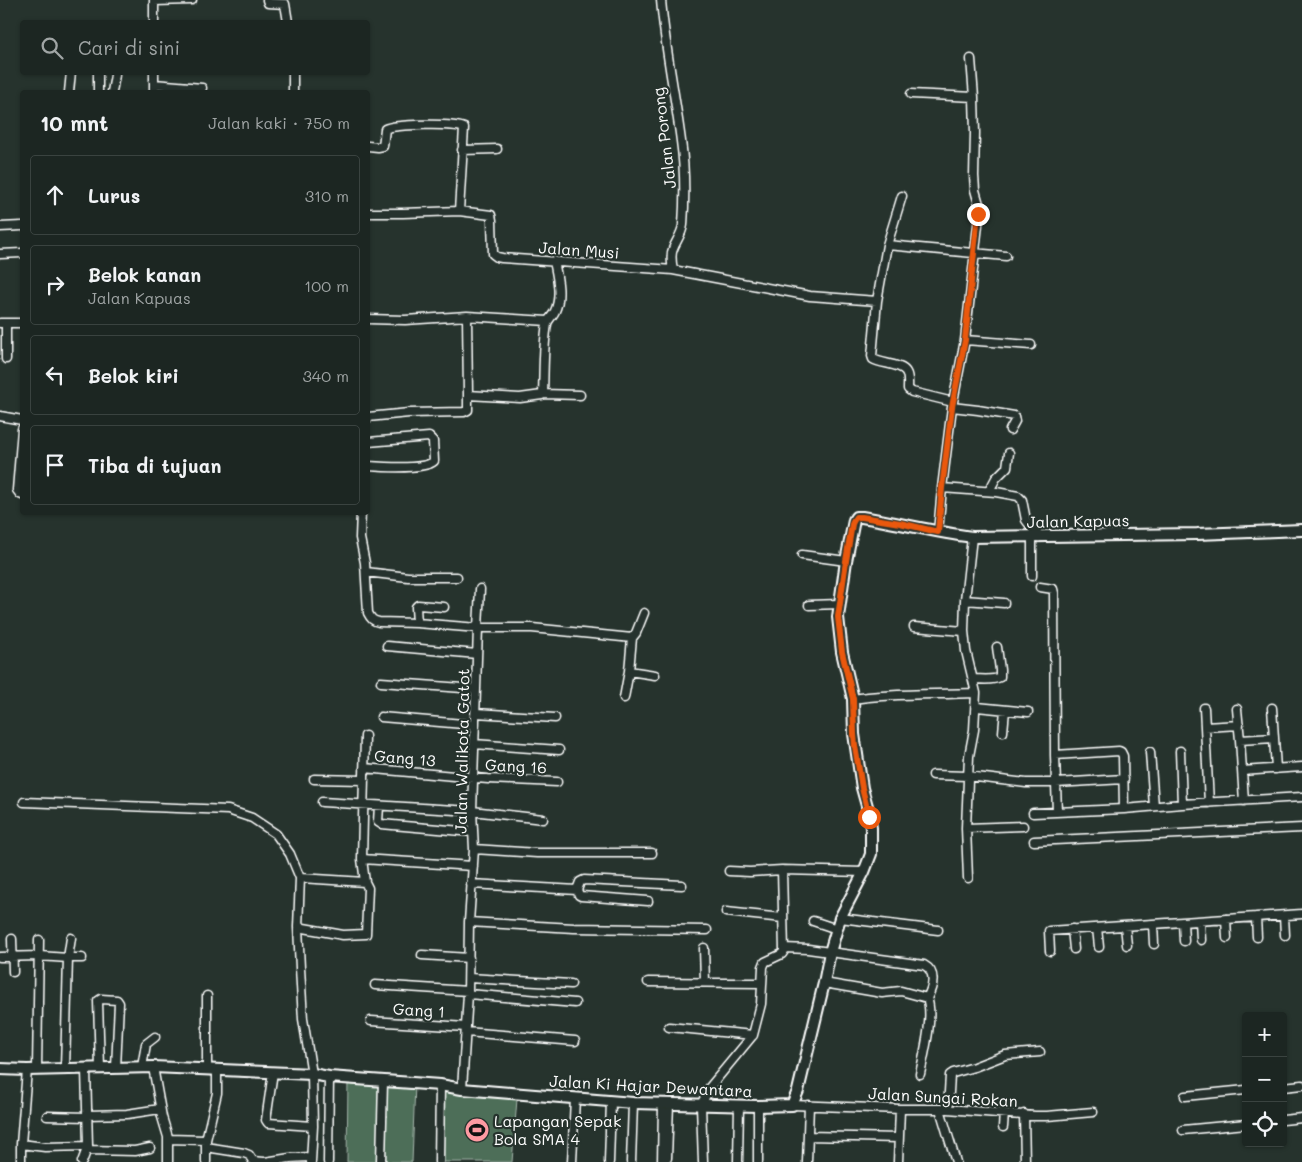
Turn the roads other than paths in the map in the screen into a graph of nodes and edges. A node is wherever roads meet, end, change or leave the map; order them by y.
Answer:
1 (154, 0) edge
2 (192, 0) edge
3 (267, 0) edge
4 (662, 0) edge
5 (154, 20) edge
6 (288, 20) edge
7 (972, 59) dead end
8 (70, 75) edge
9 (98, 75) edge
10 (115, 75) edge
11 (154, 75) edge
12 (294, 75) edge
13 (154, 88) edge
14 (202, 88) dead end
15 (69, 90) edge
16 (98, 90) edge
17 (112, 90) edge
18 (293, 90) edge
19 (911, 94) dead end
20 (974, 97) junction
21 (370, 146) edge
22 (497, 149) dead end
23 (462, 150) junction
24 (902, 196) dead end
25 (459, 211) junction
26 (370, 213) edge
27 (20, 226) edge
28 (0, 227) edge
29 (887, 245) junction
30 (0, 254) edge
31 (20, 254) edge
32 (975, 254) junction
33 (1006, 256) dead end
34 (554, 261) junction
35 (673, 270) junction
36 (877, 301) junction
37 (467, 316) junction
38 (370, 319) edge
39 (548, 321) junction
40 (3, 323) edge
41 (20, 323) edge
42 (965, 340) junction
43 (1031, 345) dead end
44 (6, 359) dead end
45 (544, 394) junction
46 (468, 395) junction
47 (580, 395) dead end
48 (953, 404) junction
49 (0, 416) edge
50 (370, 417) edge
51 (20, 420) edge
52 (1010, 430) dead end
53 (370, 442) edge
54 (1009, 453) dead end
55 (370, 466) edge
56 (20, 470) edge
57 (942, 488) junction
58 (989, 491) junction
59 (20, 494) edge
60 (361, 515) edge
61 (938, 530) junction
62 (1302, 530) edge
63 (1034, 534) junction
64 (972, 537) junction
65 (802, 555) dead end
66 (846, 561) junction
67 (366, 572) junction
68 (1032, 576) dead end
69 (457, 577) dead end
70 (1040, 587) dead end
71 (480, 590) dead end
72 (965, 600) junction
73 (1004, 603) dead end
74 (840, 604) junction
75 (809, 605) dead end
76 (444, 607) dead end
77 (644, 613) dead end
78 (417, 623) junction
79 (478, 628) junction
80 (914, 628) dead end
81 (964, 631) junction
82 (632, 638) junction
83 (387, 646) dead end
84 (997, 647) dead end
85 (478, 654) junction
86 (629, 671) junction
87 (655, 675) dead end
88 (973, 679) junction
89 (381, 682) dead end
90 (476, 689) junction
91 (976, 693) junction
92 (624, 698) dead end
93 (853, 699) junction
94 (976, 707) junction
95 (1204, 708) dead end
96 (1272, 708) dead end
97 (1238, 709) dead end
98 (1005, 710) junction
99 (1028, 712) dead end
100 (476, 713) junction
101 (381, 717) dead end
102 (555, 718) dead end
103 (475, 724) junction
104 (1238, 725) junction
105 (1205, 727) junction
106 (1003, 732) dead end
107 (365, 736) dead end
108 (1274, 738) junction
109 (1240, 740) junction
110 (474, 744) junction
111 (559, 750) dead end
112 (1180, 751) dead end
113 (1150, 752) dead end
114 (1055, 755) junction
115 (1302, 767) edge
116 (364, 768) junction
117 (1276, 769) junction
118 (1242, 771) junction
119 (933, 775) dead end
120 (968, 776) junction
121 (474, 778) junction
122 (1124, 779) junction
123 (314, 780) dead end
124 (364, 780) junction
125 (557, 782) dead end
126 (1056, 783) junction
127 (1302, 797) edge
128 (1244, 801) junction
129 (24, 802) dead end
130 (322, 802) dead end
131 (1209, 803) junction
132 (1182, 804) junction
133 (363, 805) junction
134 (379, 806) junction
135 (1154, 806) junction
136 (1124, 809) junction
137 (472, 812) junction
138 (1057, 812) junction
139 (1034, 813) dead end
140 (543, 819) dead end
141 (1023, 826) dead end
142 (966, 828) junction
143 (1302, 828) edge
144 (473, 832) junction
145 (1034, 841) dead end
146 (474, 849) junction
147 (652, 853) dead end
148 (362, 859) junction
149 (473, 866) junction
150 (782, 870) junction
151 (729, 871) dead end
152 (864, 872) junction
153 (300, 878) junction
154 (968, 878) dead end
155 (365, 882) junction
156 (471, 884) junction
157 (682, 885) dead end
158 (578, 890) junction
159 (648, 901) dead end
160 (726, 912) dead end
161 (1302, 914) edge
162 (1284, 916) junction
163 (1256, 917) junction
164 (783, 918) junction
165 (840, 918) junction
166 (1226, 919) junction
167 (813, 921) dead end
168 (1200, 921) junction
169 (469, 922) junction
170 (1183, 922) junction
171 (1152, 924) junction
172 (1126, 926) junction
173 (298, 927) junction
174 (1097, 928) junction
175 (836, 929) junction
176 (1072, 929) junction
177 (706, 930) dead end
178 (938, 930) dead end
179 (1285, 935) dead end
180 (1257, 937) dead end
181 (71, 938) dead end
182 (1227, 938) dead end
183 (12, 939) dead end
184 (39, 940) dead end
185 (1201, 940) dead end
186 (1184, 941) dead end
187 (1154, 944) dead end
188 (1127, 946) dead end
189 (704, 948) dead end
190 (784, 948) junction
191 (1098, 948) dead end
192 (1074, 949) dead end
193 (1050, 951) dead end
194 (830, 952) junction
195 (422, 955) dead end
196 (12, 956) junction
197 (39, 956) junction
198 (0, 957) edge
199 (68, 958) junction
200 (82, 958) dead end
201 (469, 958) junction
202 (13, 972) dead end
203 (468, 978) junction
204 (648, 982) dead end
205 (704, 982) junction
206 (762, 983) junction
207 (824, 983) junction
208 (375, 984) dead end
209 (571, 984) dead end
210 (468, 993) junction
211 (207, 996) dead end
212 (926, 998) junction
213 (574, 1003) dead end
214 (371, 1021) dead end
215 (669, 1026) dead end
216 (466, 1029) junction
217 (753, 1035) junction
218 (155, 1037) dead end
219 (576, 1041) dead end
220 (1040, 1052) dead end
221 (153, 1066) junction
222 (142, 1067) junction
223 (86, 1068) junction
224 (100, 1068) junction
225 (116, 1068) junction
226 (65, 1069) junction
227 (212, 1069) junction
228 (0, 1070) edge
229 (32, 1070) junction
230 (273, 1072) junction
231 (312, 1074) junction
232 (920, 1074) dead end
233 (329, 1077) junction
234 (383, 1080) junction
235 (440, 1085) junction
236 (1302, 1085) edge
237 (1287, 1087) edge
238 (462, 1089) junction
239 (1242, 1090) edge
240 (1185, 1096) dead end
241 (575, 1098) junction
242 (611, 1101) junction
243 (633, 1103) junction
244 (666, 1104) junction
245 (792, 1104) junction
246 (701, 1105) junction
247 (739, 1105) junction
248 (809, 1105) junction
249 (758, 1106) junction
250 (160, 1109) junction
251 (900, 1109) junction
252 (944, 1109) junction
253 (1093, 1112) dead end
254 (1004, 1113) junction
255 (1024, 1114) junction
256 (47, 1116) dead end
257 (87, 1116) junction
258 (1302, 1118) edge
259 (1287, 1120) edge
260 (1242, 1124) edge
261 (313, 1126) junction
262 (1003, 1127) dead end
263 (1183, 1130) dead end
264 (808, 1136) junction
265 (899, 1138) junction
266 (168, 1139) junction
267 (206, 1143) junction
268 (20, 1144) junction
269 (664, 1147) junction
270 (88, 1148) junction
271 (150, 1148) dead end
272 (311, 1159) edge
273 (21, 1162) edge
274 (82, 1162) edge
275 (168, 1162) edge
276 (206, 1162) edge
277 (264, 1162) edge
278 (328, 1162) edge
279 (381, 1162) edge
280 (439, 1162) edge
281 (572, 1162) edge
282 (609, 1162) edge
283 (631, 1162) edge
284 (662, 1162) edge
285 (667, 1162) edge
286 (702, 1162) edge
287 (738, 1162) edge
288 (758, 1162) edge
289 (807, 1162) edge
290 (898, 1162) edge
291 (956, 1162) edge
292 (1025, 1162) edge

1 - 2 street
1 - 5 street
3 - 6 street
4 - 35 street, Jalan Porong
7 - 20 street
8 - 15 street
9 - 16 street
10 - 17 street
11 - 13 street
12 - 18 street
13 - 14 street
19 - 20 street
20 - 32 street
21 - 23 street
22 - 23 street
23 - 25 street
24 - 29 street
25 - 26 street, Jalan Musi
25 - 34 street, Jalan Musi
27 - 28 street
29 - 32 street
29 - 36 street
30 - 31 street
32 - 33 street
32 - 42 street
34 - 35 street, Jalan Musi
34 - 39 street
35 - 36 street, Jalan Musi
36 - 48 street
37 - 38 street
37 - 39 street
37 - 46 street
39 - 45 street
40 - 41 street
40 - 44 street
42 - 43 street
42 - 48 street
45 - 46 street
45 - 47 street
46 - 50 street
48 - 52 street
48 - 57 street
49 - 51 street
53 - 55 street
54 - 58 street
56 - 59 street
57 - 58 street
57 - 61 street
58 - 63 street
60 - 67 street
61 - 64 main road, Jalan Kapuas
61 - 66 main road, Jalan Kapuas
62 - 63 main road, Jalan Kapuas
63 - 64 main road, Jalan Kapuas
63 - 68 street
64 - 72 street
65 - 66 street
66 - 74 main road
67 - 69 street
67 - 78 street
70 - 114 street
71 - 79 street, Jalan Walikota Gatot
72 - 73 street
72 - 81 street
74 - 75 street
74 - 93 main road
76 - 78 street
77 - 82 street
78 - 79 street
79 - 82 street
79 - 85 street, Jalan Walikota Gatot
80 - 81 street
81 - 88 street
82 - 86 street
83 - 85 street
84 - 88 street
85 - 90 street, Jalan Walikota Gatot
86 - 87 street
86 - 92 street
88 - 91 street
89 - 90 street
90 - 100 street, Jalan Walikota Gatot
91 - 93 street
91 - 94 street
93 - 152 main road
94 - 98 street
94 - 120 street
95 - 105 street
96 - 108 street
97 - 104 street
98 - 99 street
98 - 106 street
100 - 102 street
100 - 103 street, Jalan Walikota Gatot
101 - 103 street
103 - 110 street, Jalan Walikota Gatot
104 - 105 street
104 - 109 street
105 - 131 street
107 - 116 street
108 - 109 street
108 - 117 street
109 - 118 street
110 - 111 street
110 - 121 street, Jalan Walikota Gatot
112 - 132 street
113 - 135 street
114 - 122 street
114 - 126 street
115 - 117 street
116 - 121 street, Gang 13
116 - 124 street
117 - 118 street
118 - 128 street
119 - 120 street
120 - 126 street
120 - 142 street
121 - 125 street, Gang 16
121 - 137 street, Jalan Walikota Gatot
122 - 126 street
122 - 136 street
123 - 124 street
124 - 133 street
126 - 138 street
127 - 128 street
128 - 131 street
129 - 153 street
130 - 133 street
131 - 132 street
132 - 135 street
133 - 134 street
133 - 148 street
134 - 137 street
134 - 144 street
135 - 136 street
136 - 138 street
137 - 140 street
137 - 144 street, Jalan Walikota Gatot
138 - 139 street
141 - 142 street
142 - 154 street
143 - 145 street
144 - 146 street, Jalan Walikota Gatot
146 - 147 street
146 - 149 street, Jalan Walikota Gatot
148 - 149 street
148 - 155 street
149 - 156 street, Jalan Walikota Gatot
150 - 151 street
150 - 152 street
150 - 164 street
152 - 165 main road
153 - 155 street
153 - 173 street
155 - 173 street
156 - 158 street
156 - 169 street, Jalan Walikota Gatot
157 - 158 street
158 - 159 street
160 - 164 street
161 - 162 street
162 - 163 street
162 - 179 street
163 - 166 street
163 - 180 street
164 - 190 street
165 - 175 main road
165 - 178 street
166 - 168 street
166 - 182 street
167 - 175 street
168 - 170 street
168 - 185 street
169 - 177 street
169 - 201 street, Jalan Walikota Gatot
170 - 171 street
170 - 186 street
171 - 172 street
171 - 187 street
172 - 174 street
172 - 188 street
173 - 231 street
174 - 176 street
174 - 191 street
175 - 194 main road
176 - 192 street
176 - 193 street
181 - 199 street
183 - 196 street
184 - 197 street
189 - 205 street
190 - 194 street
190 - 206 street
194 - 207 main road
194 - 212 street
195 - 201 street
196 - 197 street
196 - 198 street
196 - 202 street
197 - 199 street
197 - 229 street
199 - 200 street
199 - 226 street
201 - 203 street, Jalan Walikota Gatot
203 - 209 street
203 - 210 street, Jalan Walikota Gatot
204 - 205 street
205 - 206 street
206 - 217 street
207 - 212 street
207 - 245 main road
208 - 210 street
210 - 213 street
210 - 216 street, Jalan Walikota Gatot
211 - 227 street
212 - 232 street
214 - 216 street, Gang 1
215 - 217 street
216 - 219 street, Gang 1
216 - 238 street, Jalan Walikota Gatot
217 - 246 street
218 - 222 street
220 - 252 street
221 - 222 main road, Jalan Ki Hajar Dewantara
221 - 227 main road, Jalan Ki Hajar Dewantara
221 - 250 street
222 - 225 main road, Jalan Ki Hajar Dewantara
223 - 224 main road, Jalan Ki Hajar Dewantara
223 - 226 main road, Jalan Ki Hajar Dewantara
223 - 257 street
224 - 225 main road, Jalan Ki Hajar Dewantara
224 - 225 street
226 - 229 main road, Jalan Ki Hajar Dewantara
227 - 230 main road, Jalan Ki Hajar Dewantara
227 - 267 street
228 - 229 main road, Jalan Ki Hajar Dewantara
229 - 268 street
230 - 231 main road, Jalan Ki Hajar Dewantara
230 - 261 street
231 - 233 main road, Jalan Ki Hajar Dewantara
231 - 261 street
233 - 234 main road, Jalan Ki Hajar Dewantara
233 - 278 street
234 - 235 main road, Jalan Ki Hajar Dewantara
234 - 279 street
235 - 238 main road, Jalan Ki Hajar Dewantara
235 - 280 street
236 - 237 street
238 - 241 main road, Jalan Ki Hajar Dewantara
239 - 240 street
241 - 242 main road, Jalan Ki Hajar Dewantara
241 - 281 street
242 - 243 main road, Jalan Ki Hajar Dewantara
242 - 282 street
243 - 244 main road, Jalan Ki Hajar Dewantara
243 - 283 street
244 - 246 main road, Jalan Ki Hajar Dewantara
244 - 269 street
245 - 248 street, Jalan Sungai Rokan
245 - 249 main road, Jalan Ki Hajar Dewantara
246 - 247 main road, Jalan Ki Hajar Dewantara
246 - 286 street
247 - 249 main road, Jalan Ki Hajar Dewantara
247 - 287 street
248 - 251 street, Jalan Sungai Rokan
248 - 264 street
249 - 288 street
250 - 257 street
250 - 266 street
251 - 252 street, Jalan Sungai Rokan
251 - 265 street
252 - 254 street, Jalan Sungai Rokan
252 - 291 street
253 - 255 street, Jalan Sungai Rokan
254 - 255 street, Jalan Sungai Rokan
254 - 262 street
255 - 292 street
256 - 257 street
257 - 270 street
258 - 259 street
260 - 263 street
261 - 272 street
264 - 265 street
264 - 289 street
265 - 290 street
266 - 267 street
266 - 275 street
267 - 276 street
267 - 277 street
268 - 270 street
268 - 273 street
269 - 284 street
269 - 285 street
270 - 271 street
270 - 274 street
272 - 277 street

